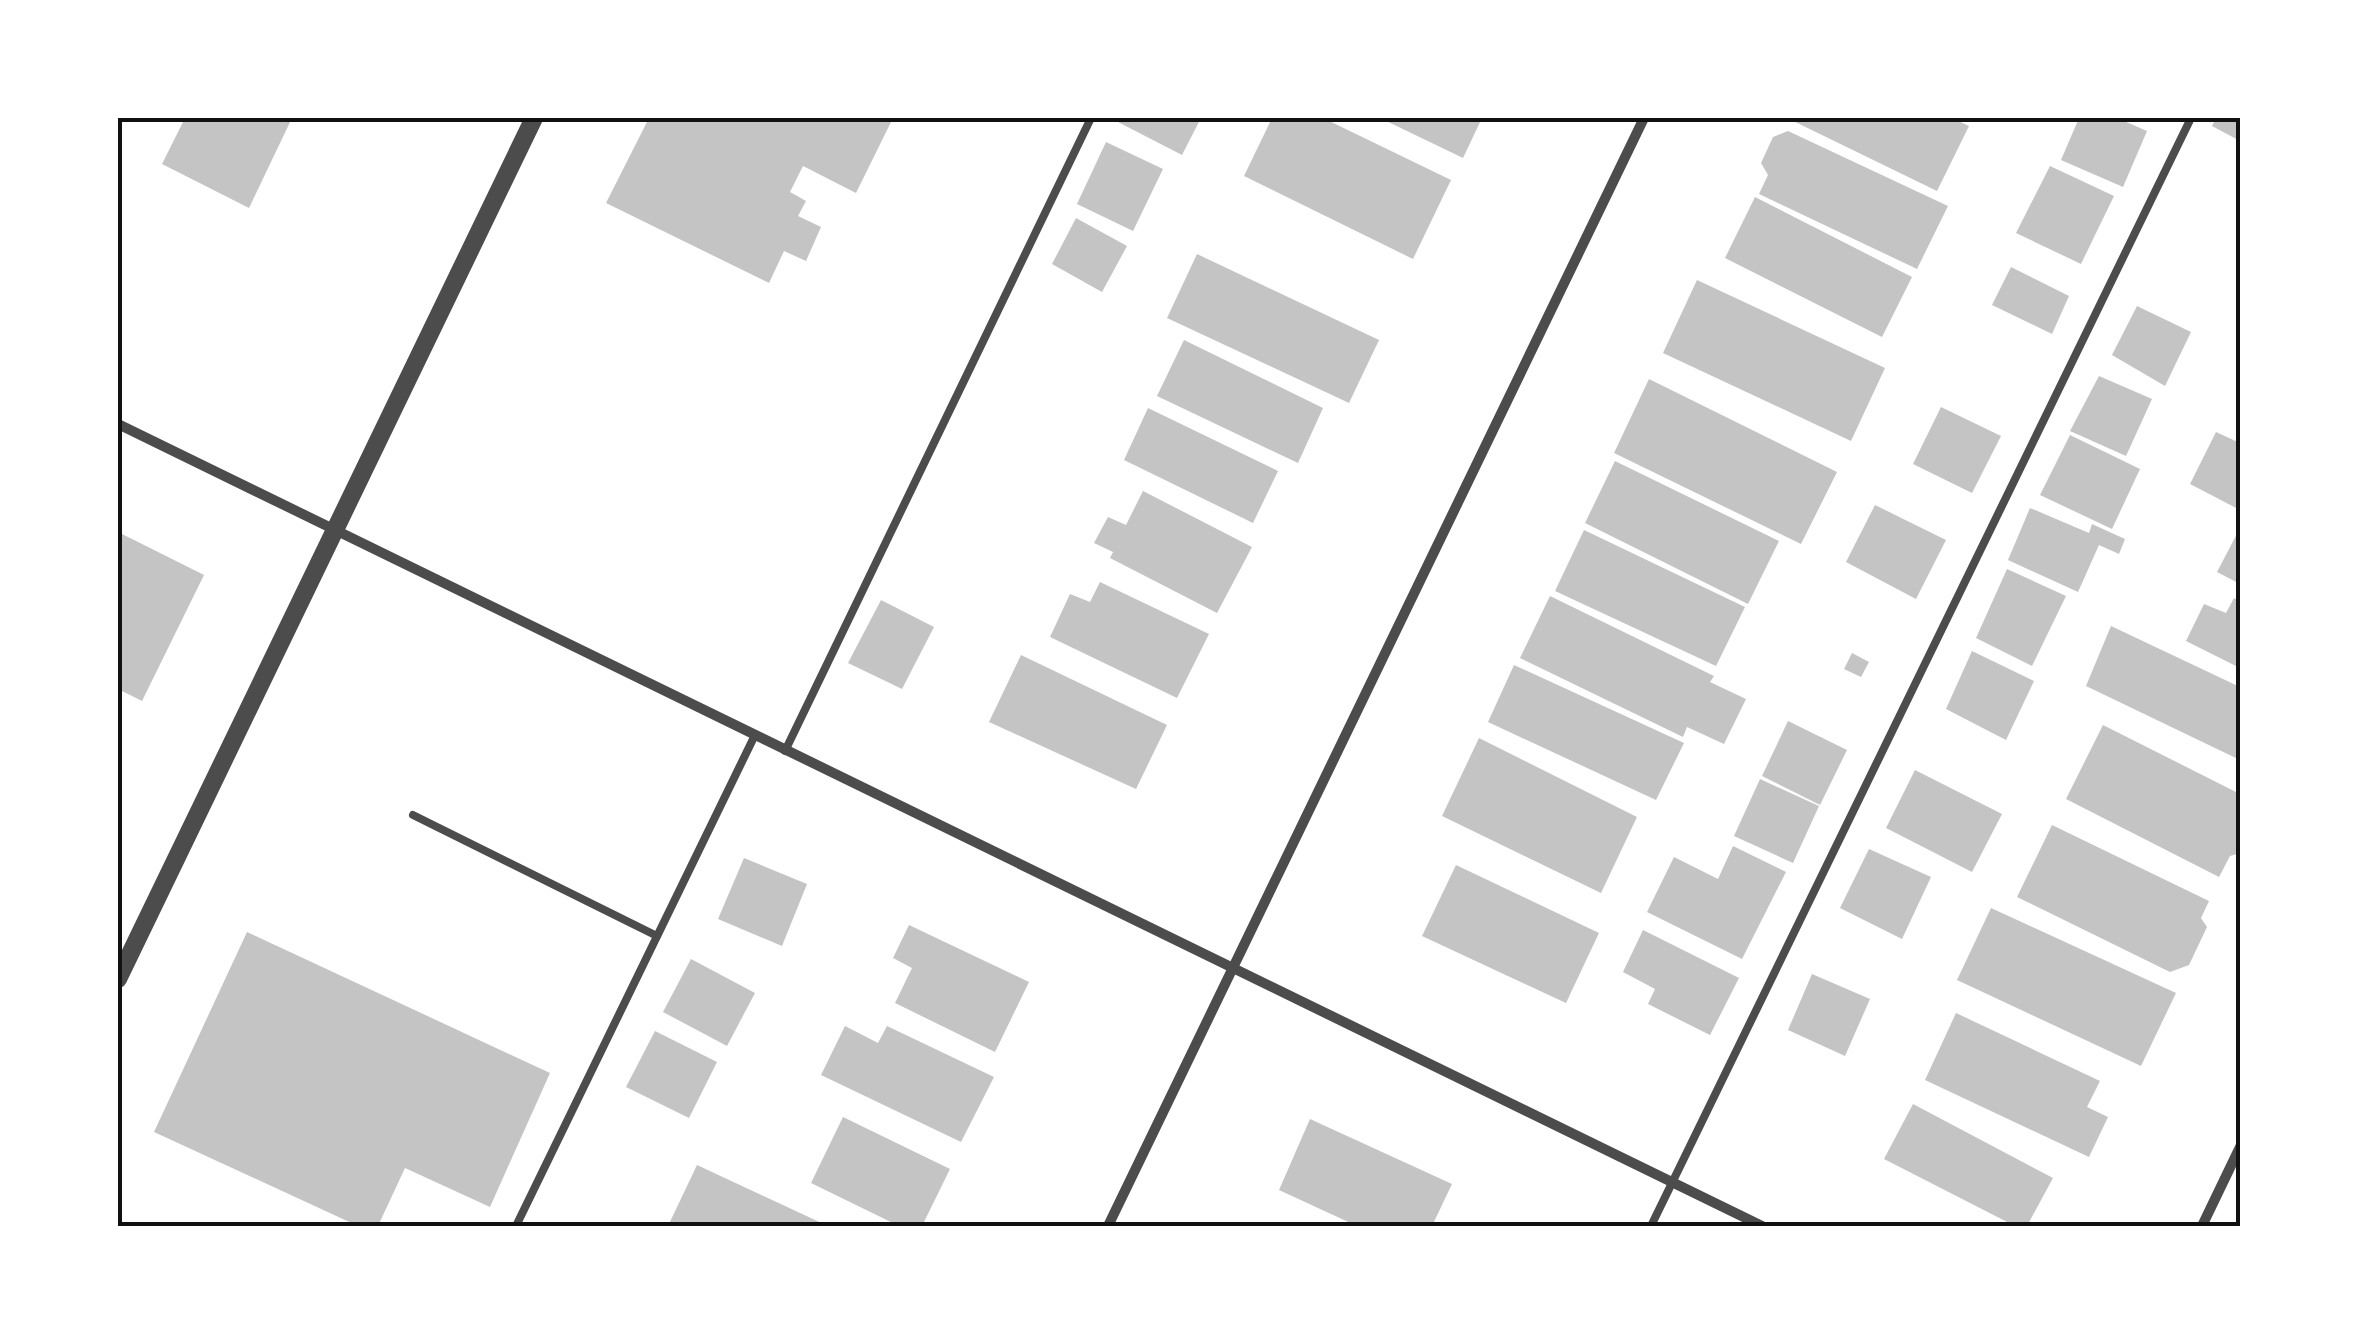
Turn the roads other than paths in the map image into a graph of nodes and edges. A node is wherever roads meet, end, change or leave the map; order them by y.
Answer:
1 (534, 118) edge
2 (1091, 118) edge
3 (1644, 118) edge
4 (2191, 118) edge
5 (118, 424) edge
6 (335, 530) junction
7 (755, 735) junction
8 (786, 750) junction
9 (413, 815) dead end
10 (657, 936) junction
11 (1232, 970) junction
12 (118, 979) edge
13 (2240, 1147) edge
14 (1672, 1183) junction
15 (516, 1226) edge
16 (1108, 1226) edge
17 (1651, 1226) edge
18 (1762, 1226) edge
19 (2202, 1226) edge

1 - 6 street
2 - 8 lane
3 - 11 street
4 - 14 lane
5 - 6 street
6 - 7 street
6 - 12 street
7 - 8 street
7 - 10 lane
8 - 11 street
9 - 10 lane
10 - 15 lane
11 - 14 street
11 - 16 street
13 - 19 street
14 - 17 lane
14 - 18 street

